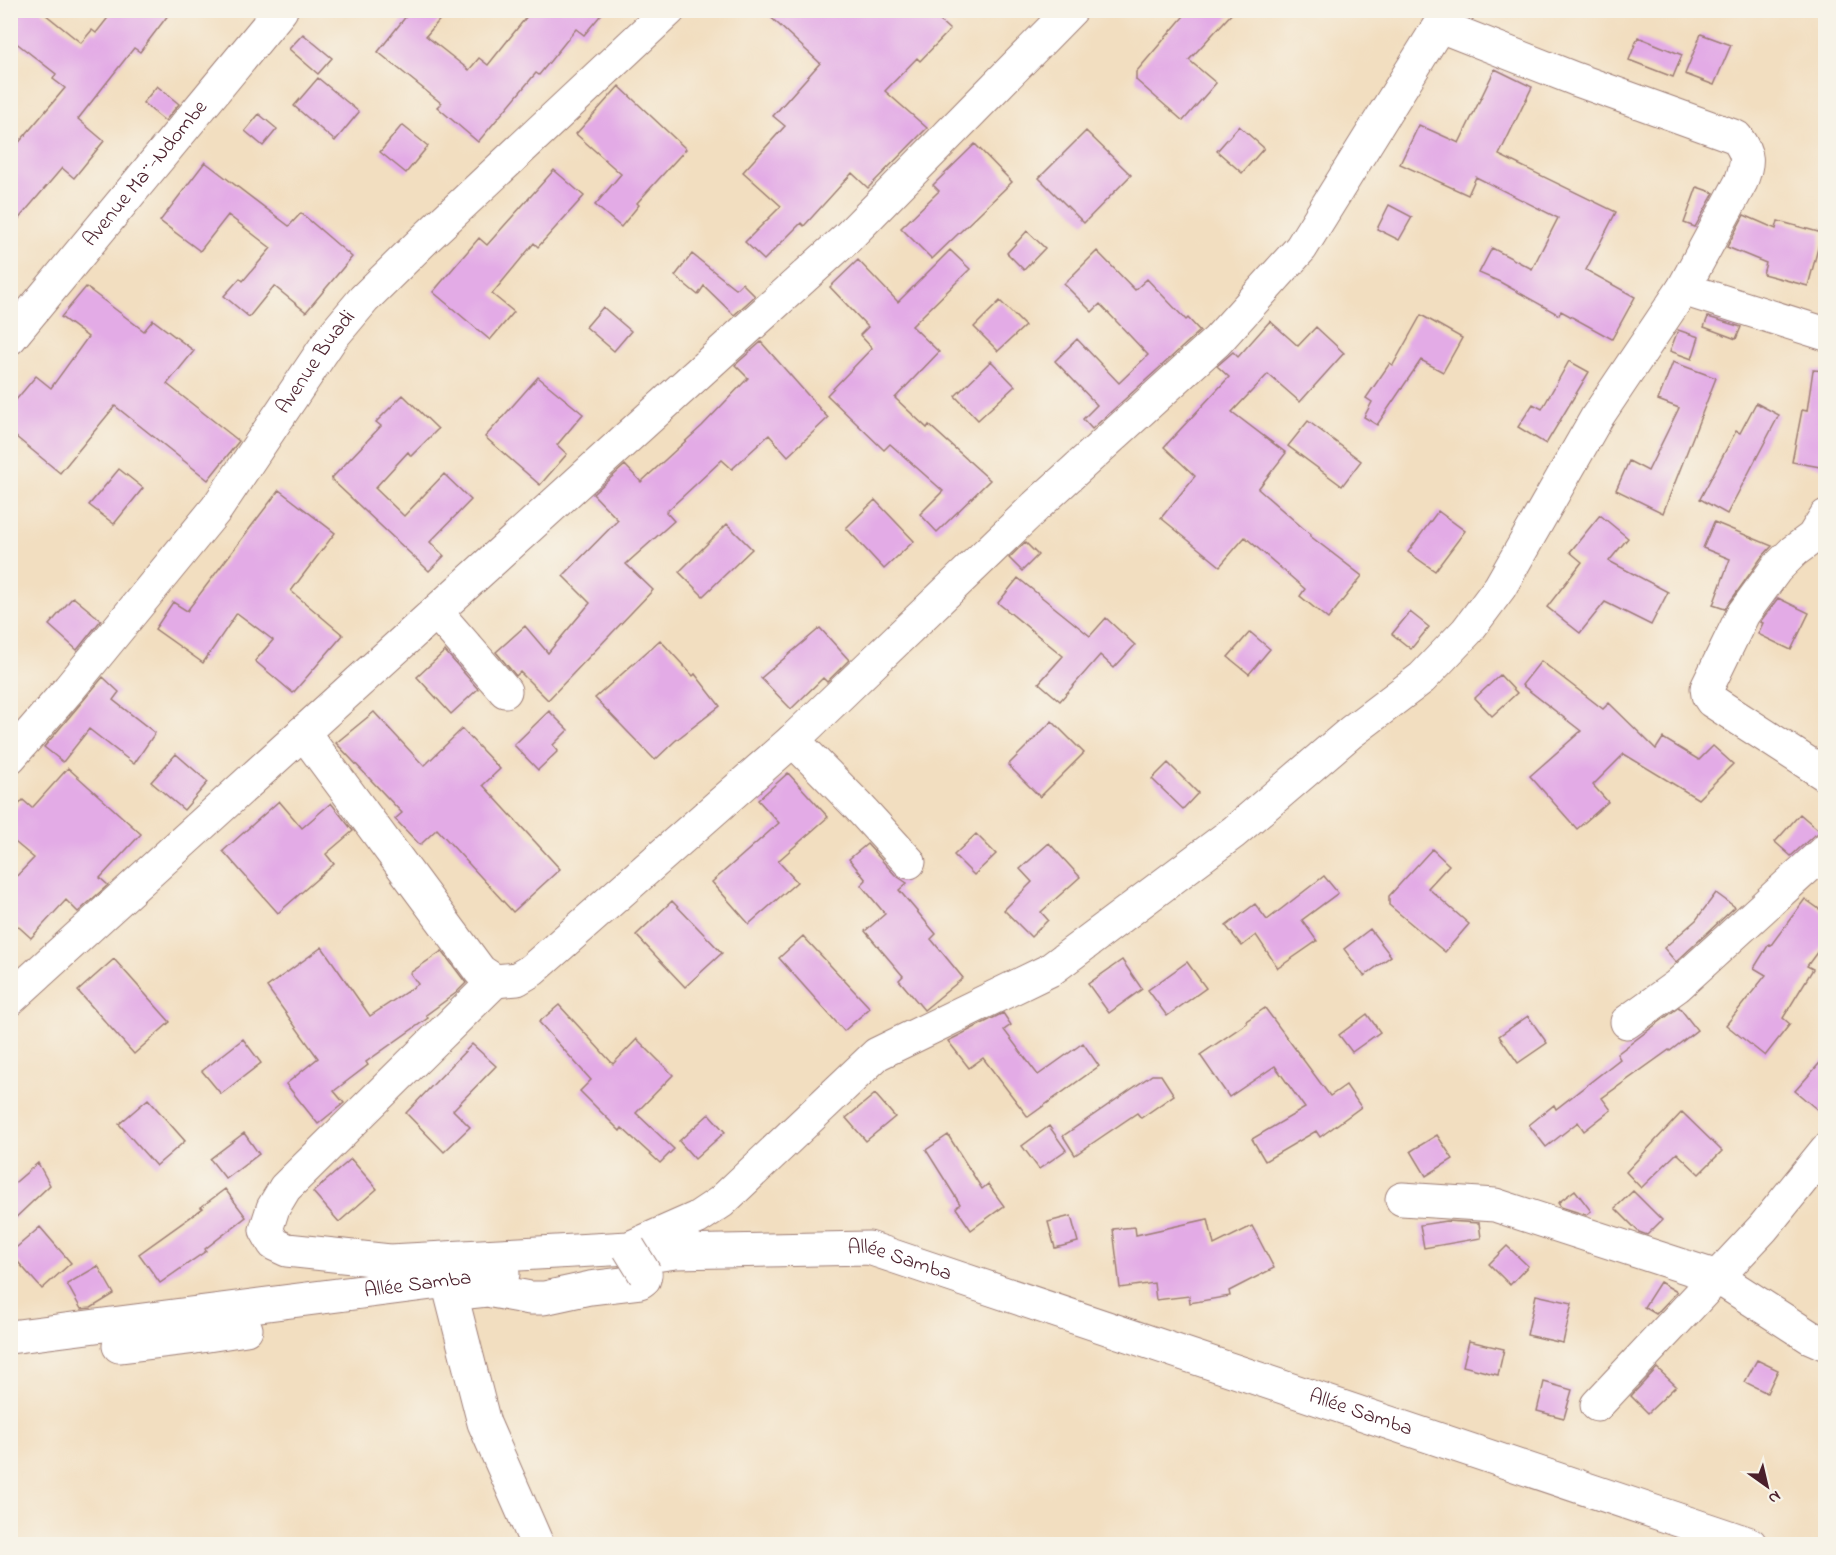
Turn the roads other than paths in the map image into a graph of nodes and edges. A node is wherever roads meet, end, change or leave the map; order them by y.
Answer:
1 (281, 10) edge
2 (669, 10) edge
3 (1071, 10) edge
4 (1444, 18) edge
5 (1683, 290) junction
6 (1826, 334) edge
7 (10, 338) edge
8 (1821, 532) edge
9 (436, 612) junction
10 (505, 691) dead end
11 (303, 732) junction
12 (793, 740) junction
13 (10, 757) edge
14 (1826, 775) edge
15 (1826, 850) edge
16 (909, 862) dead end
17 (495, 981) junction
18 (10, 999) edge
19 (1626, 1022) dead end
20 (1826, 1150) edge
21 (1402, 1199) dead end
22 (637, 1261) junction
23 (1717, 1277) junction
24 (451, 1294) junction
25 (10, 1337) edge
26 (1826, 1344) edge
27 (10, 1359) edge
28 (1597, 1405) dead end
29 (537, 1545) edge
30 (1750, 1545) edge

1 - 7 street, Avenue Ma¨-Ndombe
2 - 13 street, Avenue Buadi
3 - 9 street
4 - 5 street
4 - 12 street
5 - 6 street
5 - 22 street
8 - 14 street
9 - 10 street
9 - 11 street
11 - 17 street
11 - 18 street
12 - 16 street
12 - 17 street
15 - 19 street
17 - 22 street
20 - 23 street
21 - 23 street
22 - 24 street
23 - 26 street
23 - 28 street
24 - 27 street
24 - 29 street
25 - 30 street, Allée Samba

